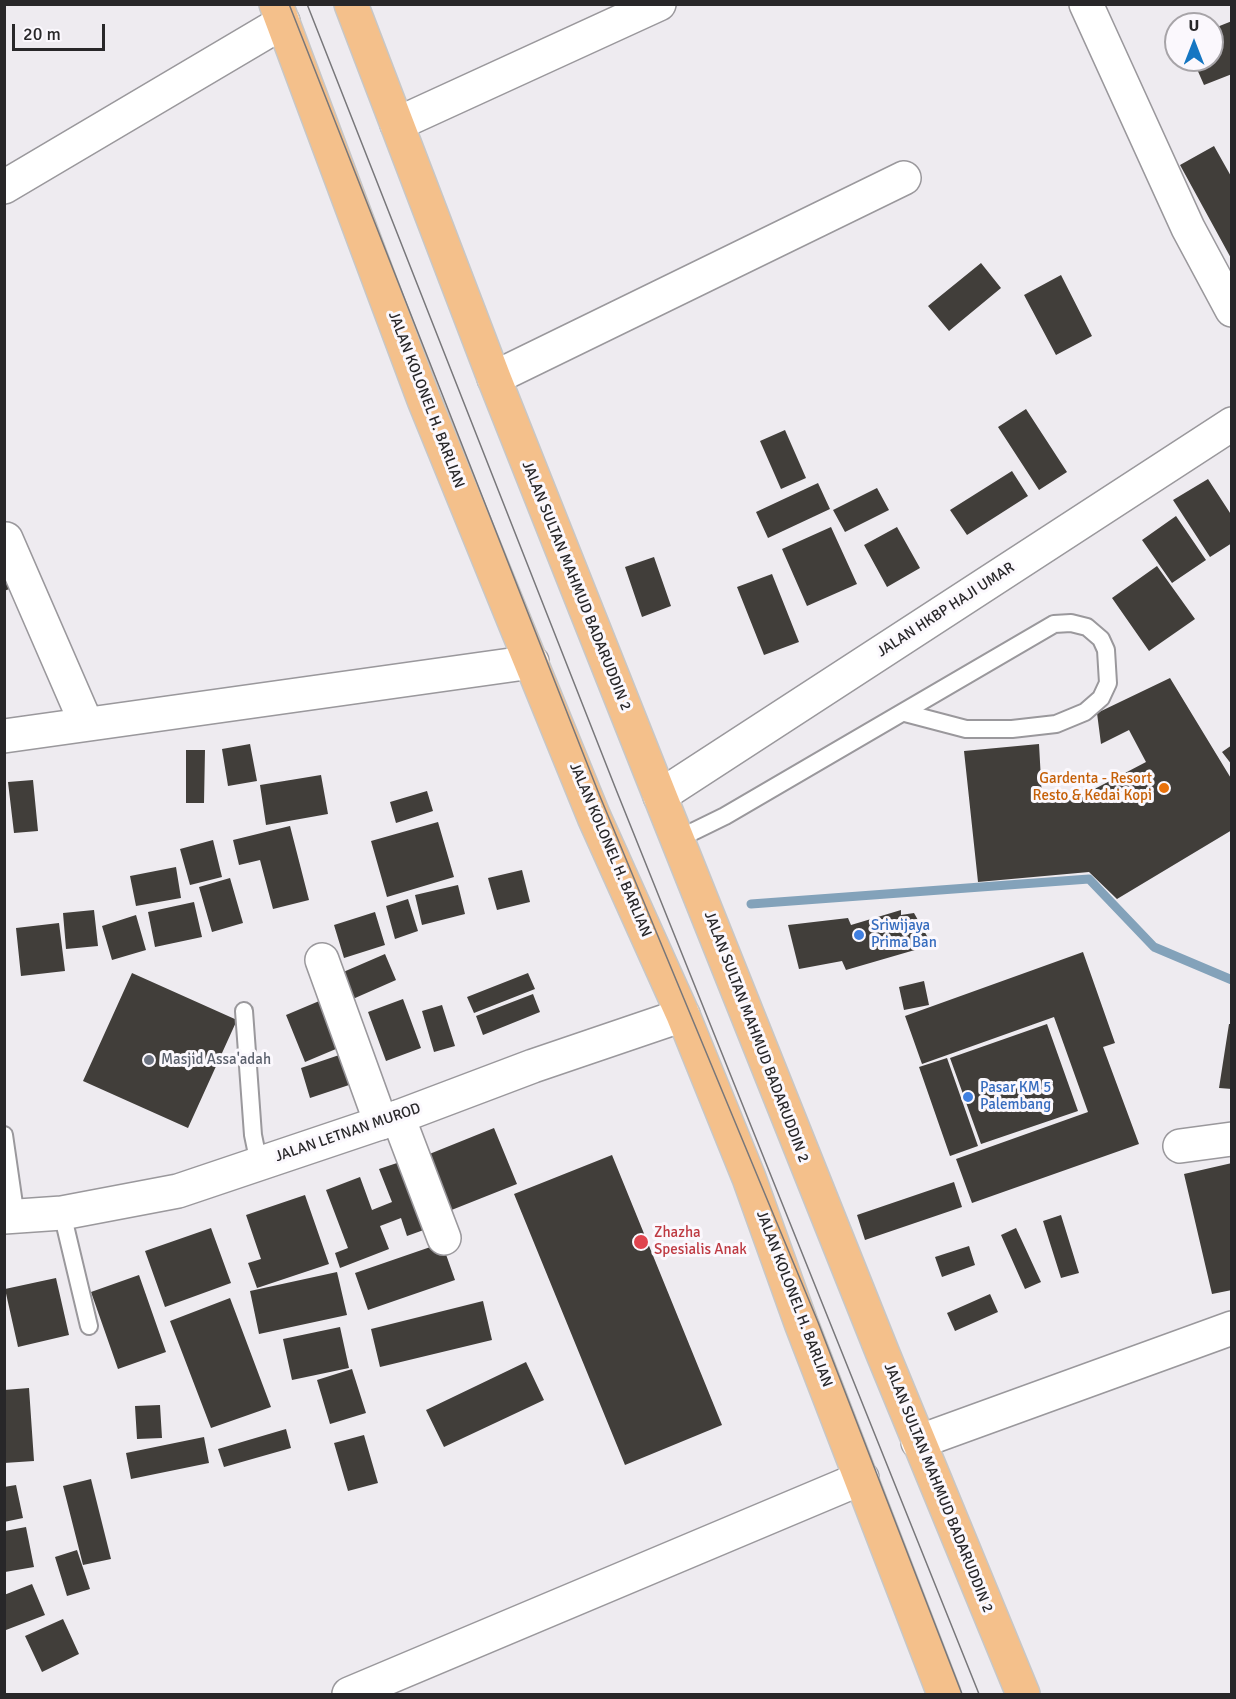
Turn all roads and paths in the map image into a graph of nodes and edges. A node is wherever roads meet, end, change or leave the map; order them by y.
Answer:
1 (351, 4) edge
2 (659, 4) edge
3 (1086, 4) edge
4 (280, 13) edge
5 (397, 124) junction
6 (904, 178) dead end
7 (4, 188) edge
8 (1232, 310) edge
9 (494, 378) junction
10 (1232, 424) edge
11 (6, 539) dead end
12 (532, 662) junction
13 (905, 713) junction
14 (86, 723) junction
15 (4, 736) edge
16 (660, 796) junction
17 (678, 839) junction
18 (322, 960) dead end
19 (244, 1011) dead end
20 (682, 1015) junction
21 (390, 1120) junction
22 (4, 1136) edge
23 (1232, 1139) edge
24 (1180, 1146) dead end
25 (259, 1164) junction
26 (62, 1213) junction
27 (10, 1218) edge
28 (444, 1238) dead end
29 (89, 1326) dead end
30 (1232, 1328) edge
31 (918, 1442) junction
32 (862, 1478) junction
33 (349, 1695) edge
34 (944, 1695) edge
35 (1023, 1695) edge

1 - 5 highway
2 - 5 street
3 - 8 street
4 - 7 street
4 - 12 highway, JALAN KOLONEL H. BARLIAN
5 - 9 highway
6 - 9 street
9 - 16 highway, JALAN SULTAN MAHMUD BADARUDDIN 2
10 - 16 street, JALAN HKBP HAJI UMAR
11 - 14 street
12 - 14 street
12 - 20 highway, JALAN KOLONEL H. BARLIAN
13 - 13 lane
13 - 17 lane
14 - 15 street
16 - 17 highway, JALAN SULTAN MAHMUD BADARUDDIN 2
17 - 31 highway, JALAN SULTAN MAHMUD BADARUDDIN 2
18 - 21 street
19 - 25 lane
20 - 21 street, JALAN LETNAN MUROD
20 - 32 highway, JALAN KOLONEL H. BARLIAN
21 - 25 street, JALAN LETNAN MUROD
21 - 28 street
22 - 27 lane
23 - 24 street
25 - 26 street, JALAN LETNAN MUROD
26 - 27 street, JALAN LETNAN MUROD
26 - 29 lane
30 - 31 street
31 - 35 highway, JALAN SULTAN MAHMUD BADARUDDIN 2
32 - 33 street
32 - 34 highway, JALAN KOLONEL H. BARLIAN

